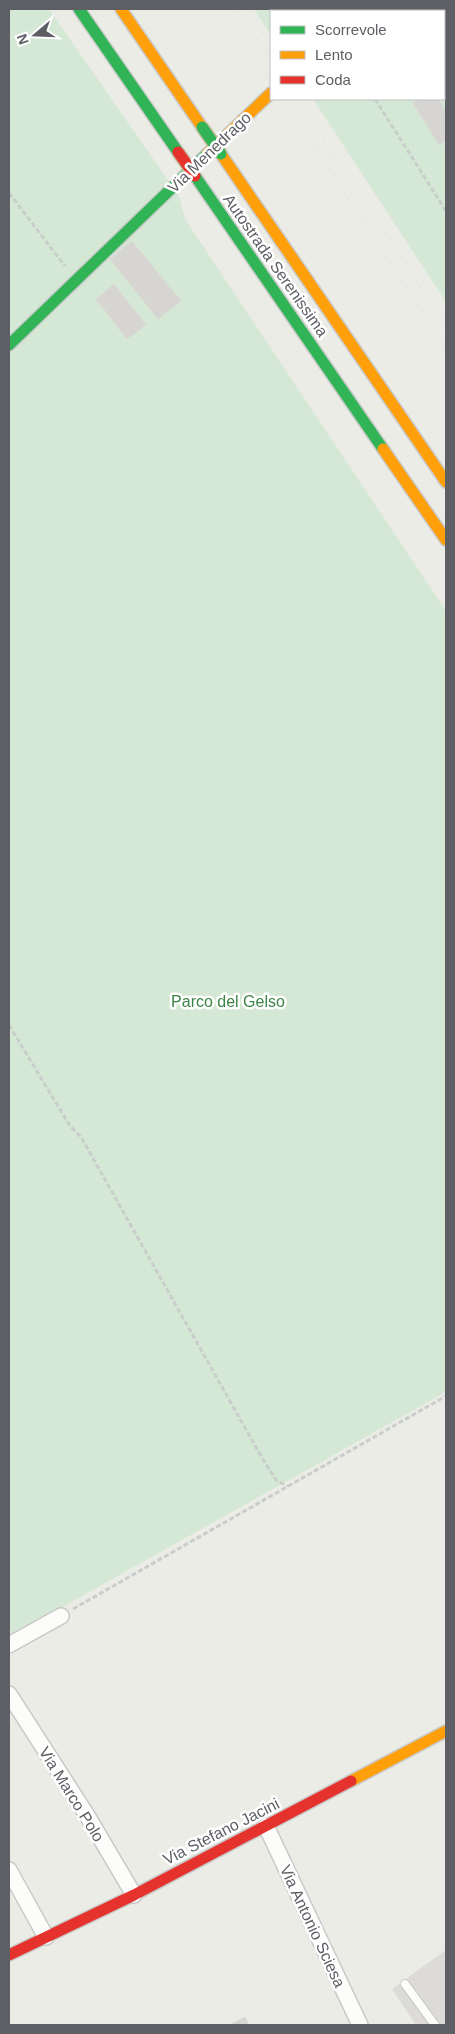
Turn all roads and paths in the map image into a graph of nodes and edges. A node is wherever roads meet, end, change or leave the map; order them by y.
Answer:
1 (79, 9) edge
2 (121, 9) edge
3 (270, 94) edge
4 (376, 100) edge
5 (9, 193) edge
6 (446, 211) edge
7 (75, 279) junction
8 (9, 345) edge
9 (446, 482) edge
10 (446, 540) edge
11 (9, 1025) edge
12 (446, 1396) edge
13 (288, 1486) junction
14 (61, 1616) joint
15 (9, 1645) edge
16 (9, 1694) edge
17 (446, 1731) edge
18 (266, 1826) junction
19 (9, 1870) edge
20 (134, 1895) junction
21 (46, 1937) junction
22 (9, 1955) edge
23 (405, 1984) dead end
24 (360, 2025) edge
25 (435, 2025) edge

1 - 10 main road, Autostrada Serenissima, bridge
2 - 9 main road, Autostrada Serenissima, bridge
3 - 7 main road, Via Menedrago
4 - 6 path
5 - 7 path
7 - 8 main road, Via Menedrago
11 - 13 path
12 - 13 path
13 - 14 path
14 - 15 street
16 - 20 street, Via Marco Polo
17 - 18 main road, Via Stefano Jacini
18 - 20 main road, Via Stefano Jacini
18 - 24 street, Via Antonio Sciesa
19 - 21 street
20 - 21 main road, Via Stefano Jacini
21 - 22 main road, Via Stefano Jacini
23 - 25 lane

